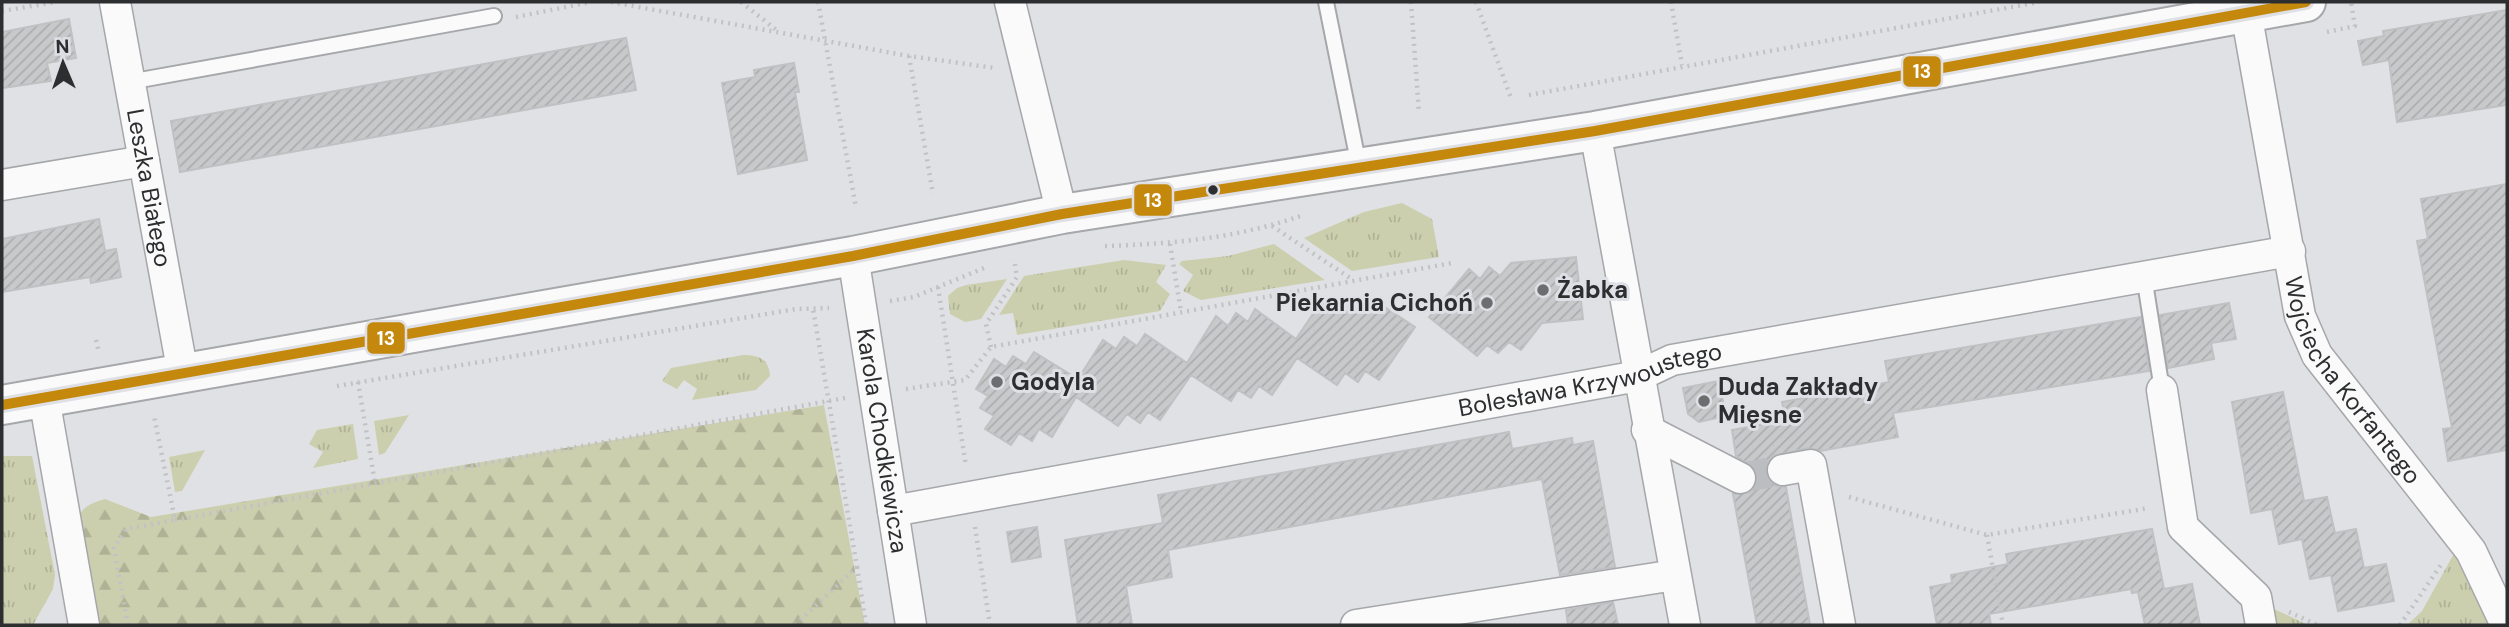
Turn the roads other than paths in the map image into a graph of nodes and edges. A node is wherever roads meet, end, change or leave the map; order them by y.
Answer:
1 (115, 2) edge
2 (1010, 2) edge
3 (1326, 2) edge
4 (2306, 2) edge
5 (2246, 12) junction
6 (494, 16) road end
7 (129, 82) junction
8 (1595, 131) junction
9 (144, 161) junction
10 (1359, 168) junction
11 (2, 185) edge
12 (1062, 214) junction
13 (2290, 251) junction
14 (853, 256) junction
15 (2144, 276) junction
16 (183, 374) junction
17 (1638, 376) junction
18 (2162, 390) joint
19 (44, 398) junction
20 (2, 405) edge
21 (1647, 430) junction
22 (1783, 470) tunnel mouth
23 (1740, 478) tunnel mouth
24 (893, 511) junction
25 (1675, 575) junction
26 (84, 625) edge
27 (911, 625) edge
28 (1356, 625) edge
29 (1685, 625) edge
30 (1840, 625) edge
31 (2261, 625) edge
32 (2506, 625) edge

1 - 7 street, Leszka Białego
2 - 12 street
3 - 10 lane
4 - 5 street
5 - 8 street
5 - 13 street, Wojciecha Korfantego
6 - 7 lane
7 - 9 street, Leszka Białego
8 - 10 street
8 - 17 street
9 - 11 street
9 - 16 street, Leszka Białego
10 - 12 street
12 - 14 street
13 - 15 street, Bolesława Krzywoustego
13 - 32 street, Wojciecha Korfantego
14 - 16 street
14 - 24 street, Karola Chodkiewicza
15 - 17 street, Bolesława Krzywoustego
15 - 18 lane
16 - 19 street
17 - 21 street
17 - 24 street, Bolesława Krzywoustego
18 - 31 street
19 - 20 street
19 - 26 street
21 - 23 street
21 - 25 street
22 - 30 street
24 - 27 street, Karola Chodkiewicza
25 - 28 street
25 - 29 street

